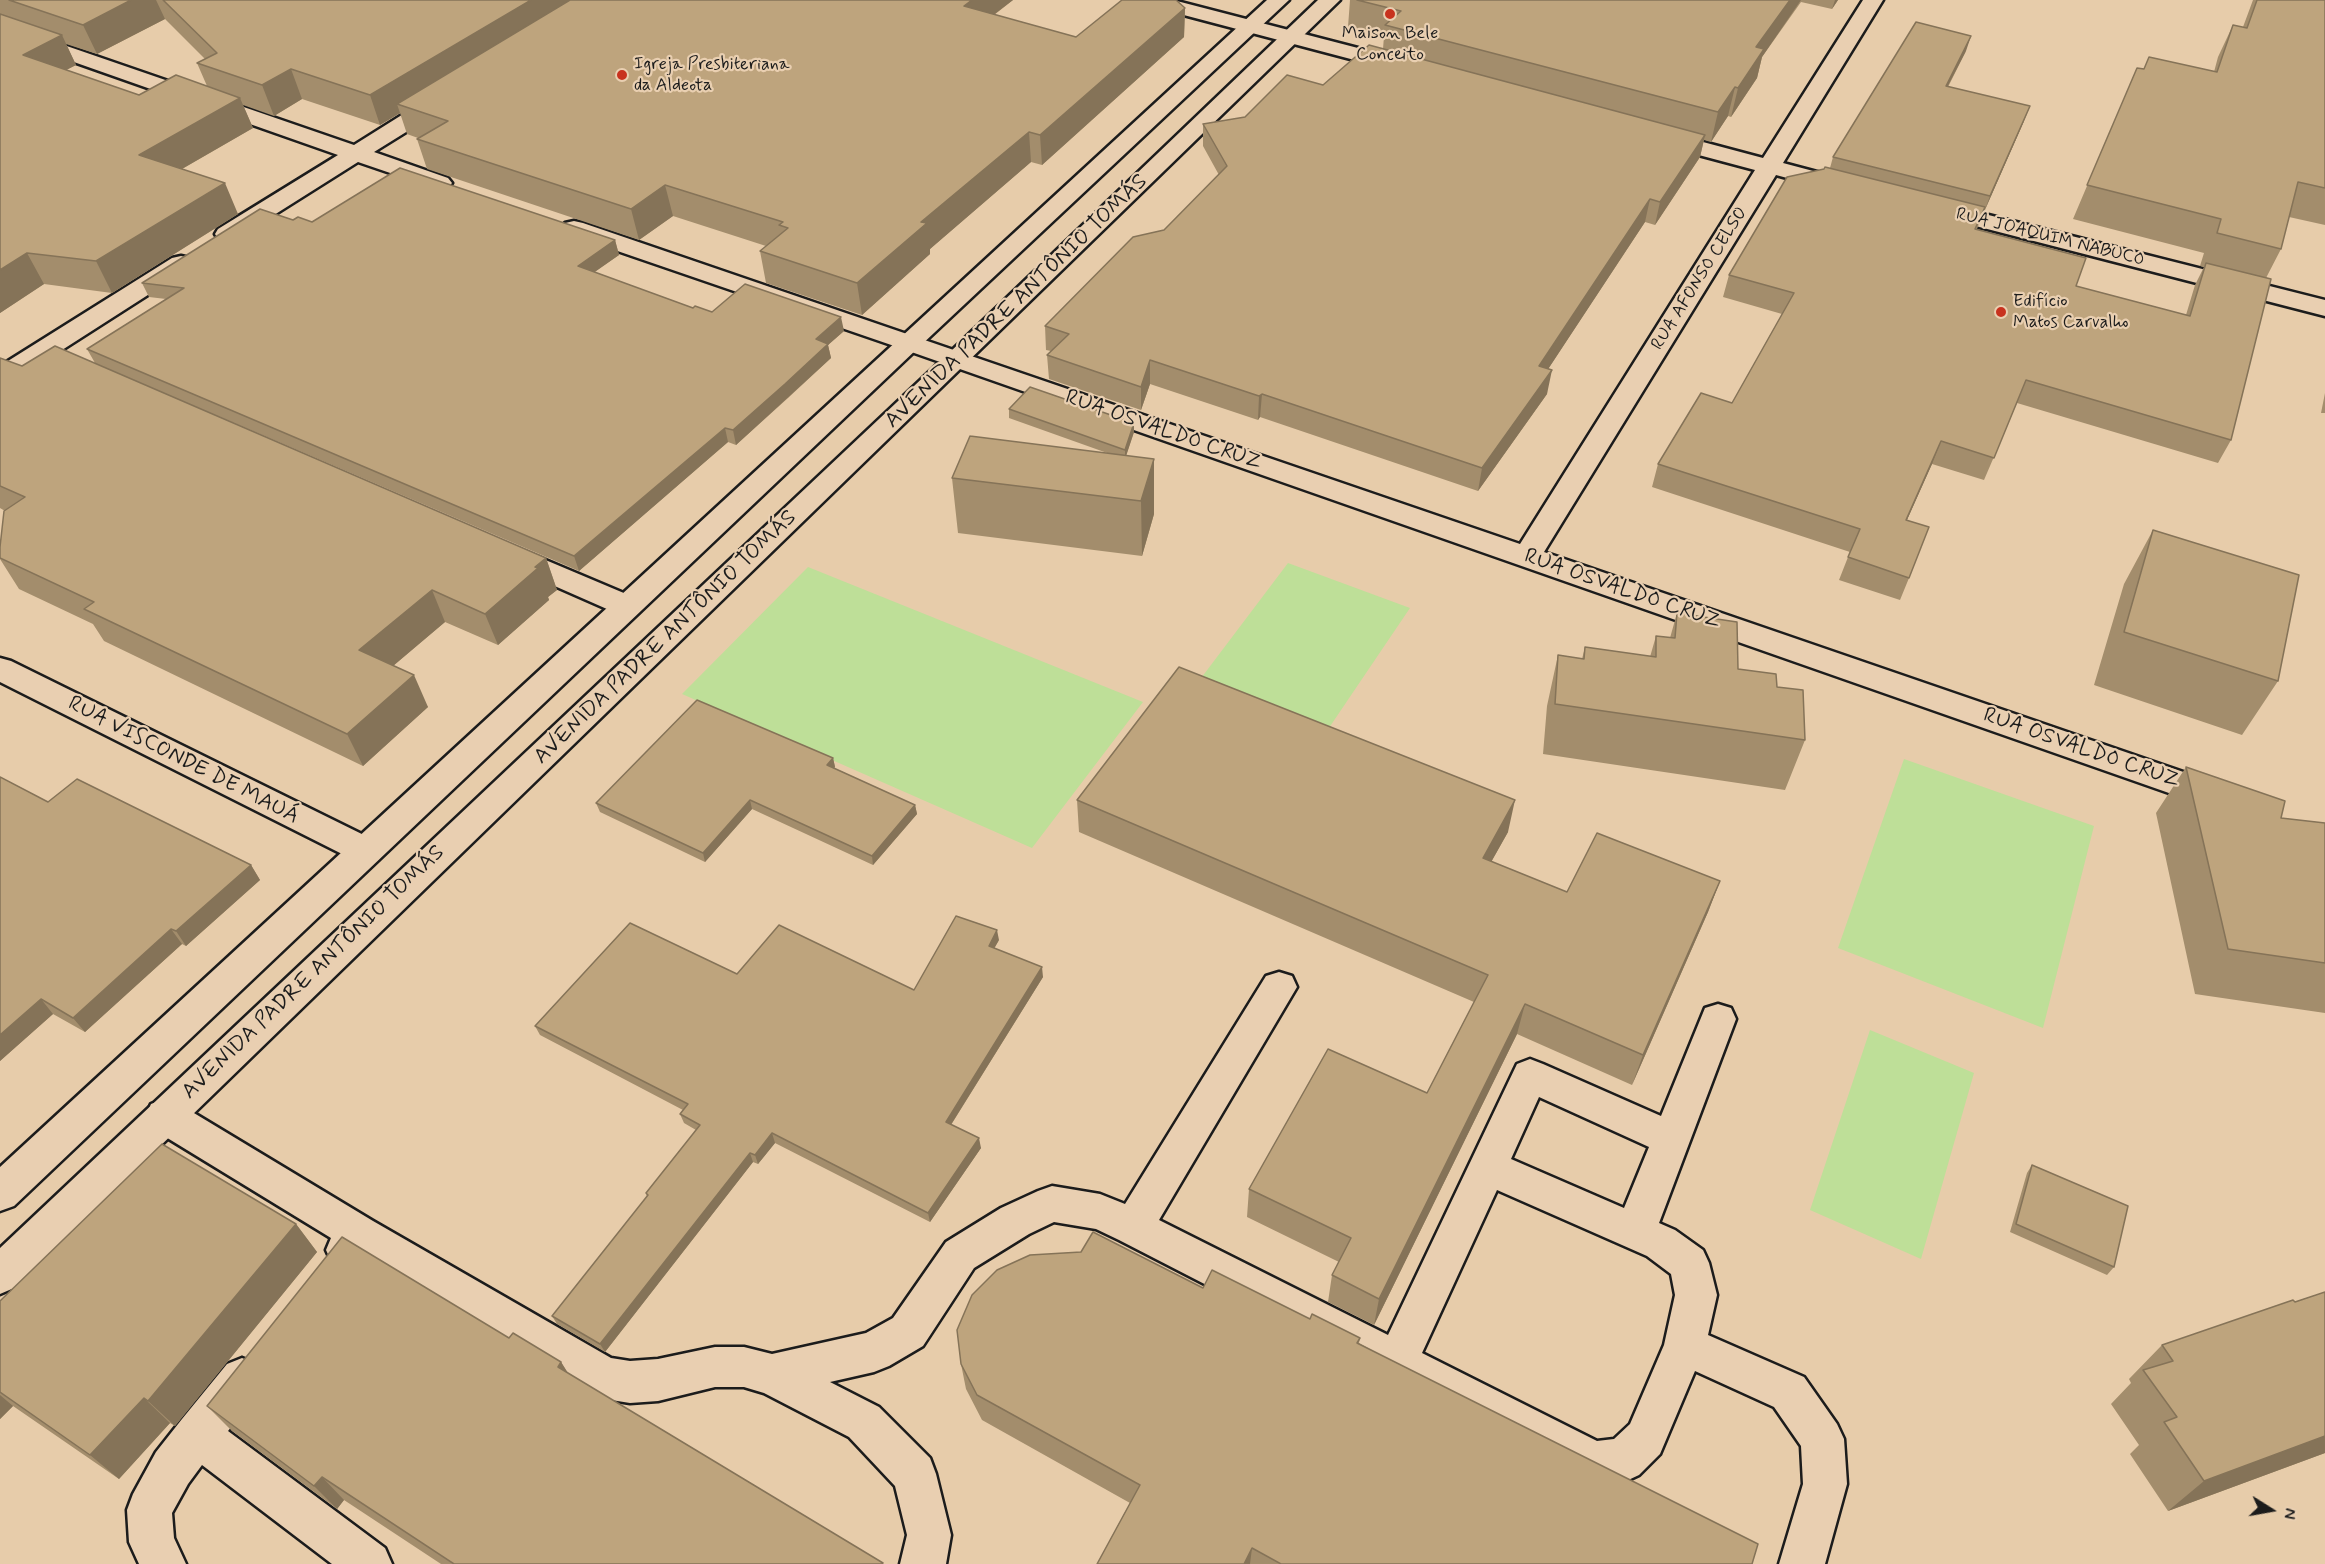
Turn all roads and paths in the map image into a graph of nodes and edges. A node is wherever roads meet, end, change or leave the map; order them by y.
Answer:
1 (1149, 0) edge
2 (1280, 0) edge
3 (1330, 0) edge
4 (1873, 0) edge
5 (1251, 26) junction
6 (0, 28) edge
7 (1293, 37) junction
8 (1424, 73) edge
9 (455, 92) edge
10 (1632, 129) edge
11 (354, 154) junction
12 (1770, 167) junction
13 (456, 188) edge
14 (1863, 190) edge
15 (1921, 205) edge
16 (558, 223) edge
17 (2325, 308) edge
18 (909, 342) junction
19 (41, 352) junction
20 (958, 359) junction
21 (74, 366) edge
22 (0, 378) edge
23 (486, 545) edge
24 (1526, 557) junction
25 (627, 606) junction
26 (0, 669) edge
27 (2246, 807) edge
28 (366, 851) junction
29 (1279, 987) dead end
30 (1718, 1018) dead end
31 (165, 1116) junction
32 (1672, 1139) junction
33 (1487, 1167) junction
34 (0, 1193) edge
35 (1133, 1227) junction
36 (1635, 1232) junction
37 (359, 1234) junction
38 (0, 1275) edge
39 (322, 1279) edge
40 (1685, 1345) junction
41 (263, 1352) edge
42 (1397, 1360) junction
43 (772, 1375) junction
44 (197, 1434) junction
45 (163, 1564) edge
46 (369, 1564) edge
47 (923, 1564) edge
48 (1802, 1564) edge

1 - 5 street
2 - 5 street, AVENIDA PADRE ANTÔNIO TOMÁS
3 - 7 street, AVENIDA PADRE ANTÔNIO TOMÁS
4 - 12 street, RUA AFONSO CELSO
5 - 7 street
5 - 18 street, AVENIDA PADRE ANTÔNIO TOMÁS
6 - 11 street
7 - 8 street
7 - 20 street, AVENIDA PADRE ANTÔNIO TOMÁS
9 - 11 street
10 - 12 street
11 - 13 street
11 - 19 street
12 - 14 street
12 - 24 street, RUA AFONSO CELSO
15 - 17 street, RUA JOAQUIM NABUCO
16 - 18 street, RUA OSVALDO CRUZ
18 - 20 street, RUA OSVALDO CRUZ
18 - 25 street, AVENIDA PADRE ANTÔNIO TOMÁS
19 - 21 street
19 - 22 street
20 - 24 street, RUA OSVALDO CRUZ
20 - 31 street, AVENIDA PADRE ANTÔNIO TOMÁS
23 - 25 street
24 - 27 street, RUA OSVALDO CRUZ
25 - 28 street, AVENIDA PADRE ANTÔNIO TOMÁS
26 - 28 street, RUA VISCONDE DE MAUÁ
28 - 34 street, AVENIDA PADRE ANTÔNIO TOMÁS
29 - 35 street
30 - 32 street
31 - 37 street
31 - 38 street, AVENIDA PADRE ANTÔNIO TOMÁS
32 - 33 street
32 - 36 street
33 - 36 street
33 - 42 street
35 - 42 street
35 - 43 street
36 - 40 street
37 - 39 street
37 - 43 street
40 - 42 street
40 - 48 street
41 - 44 street
43 - 47 street
44 - 45 street
44 - 46 street

